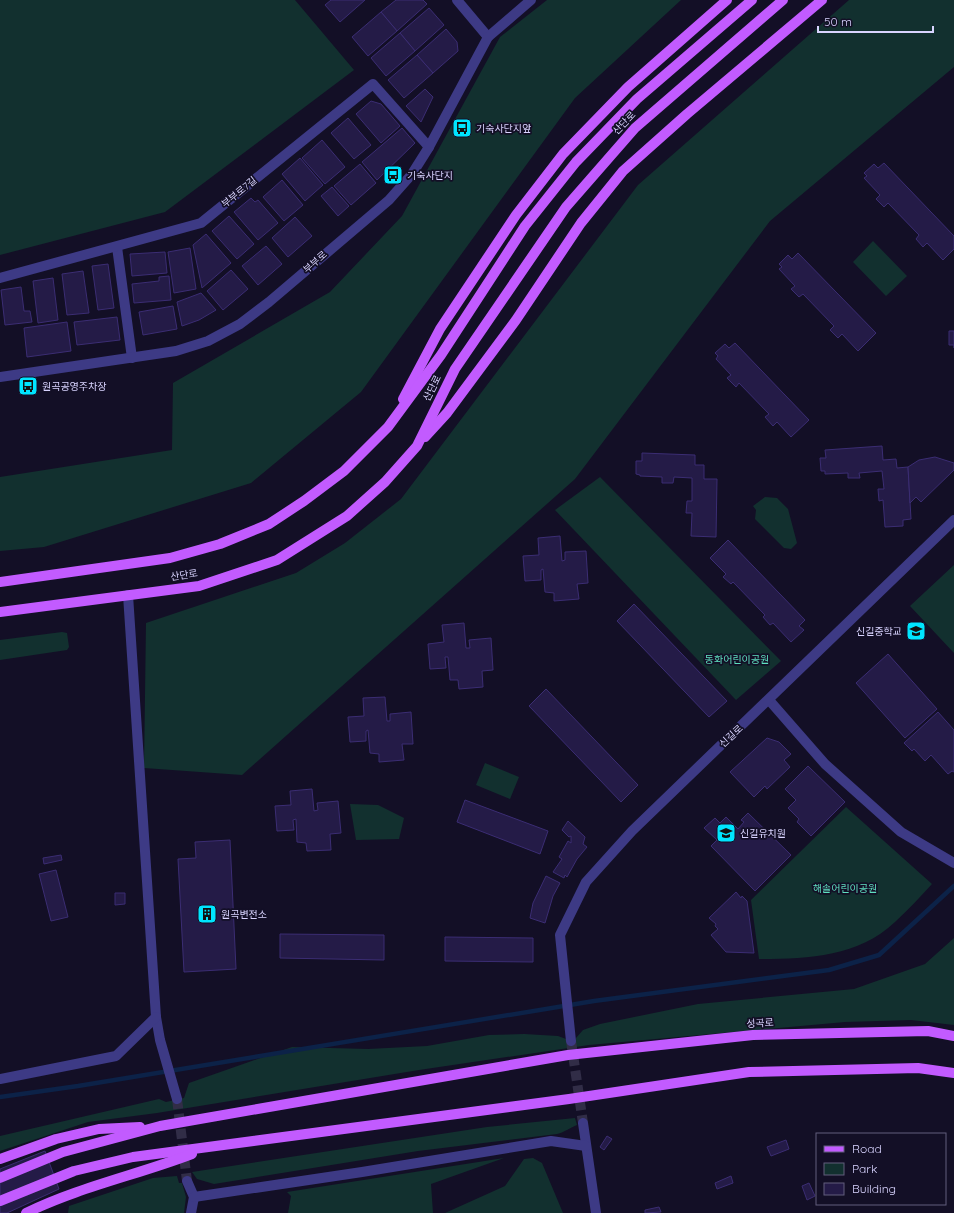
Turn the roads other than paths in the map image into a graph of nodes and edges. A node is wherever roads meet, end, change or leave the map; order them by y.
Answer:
1 (457, 0) edge
2 (531, 0) edge
3 (727, 0) edge
4 (752, 0) edge
5 (783, 0) edge
6 (822, 0) edge
7 (488, 37) junction
8 (429, 147) junction
9 (118, 247) junction
10 (0, 278) edge
11 (132, 358) junction
12 (0, 377) edge
13 (388, 427) junction
14 (417, 446) junction
15 (954, 520) edge
16 (0, 582) edge
17 (128, 596) junction
18 (0, 612) edge
19 (769, 700) junction
20 (954, 863) edge
21 (156, 1017) junction
22 (954, 1036) edge
23 (571, 1041) tunnel mouth
24 (954, 1073) edge
25 (0, 1078) edge
26 (177, 1099) tunnel mouth
27 (583, 1123) tunnel mouth
28 (160, 1126) junction
29 (586, 1146) junction
30 (205, 1149) junction
31 (0, 1159) edge
32 (0, 1178) edge
33 (187, 1181) tunnel mouth
34 (194, 1197) junction
35 (0, 1201) edge
36 (26, 1213) edge
37 (191, 1213) edge
38 (596, 1213) edge

1 - 7 street
2 - 7 street, 부부로
3 - 13 main road
4 - 13 main road, 산단로
5 - 14 main road, 산단로
6 - 14 main road
7 - 8 street, 부부로
8 - 9 street, 부부로7길
8 - 11 street, 부부로
9 - 10 street, 부부로7길
9 - 11 street
11 - 12 street, 부부로
13 - 16 main road, 산단로
14 - 17 main road, 산단로
15 - 19 street, 신길로
17 - 18 main road, 산단로
17 - 21 street
19 - 20 street
19 - 23 street, 신길로
21 - 25 street
21 - 26 street
22 - 28 main road, 성곡로
24 - 30 main road
27 - 29 street
28 - 31 main road
28 - 32 main road
29 - 34 street
29 - 38 street
30 - 35 main road
30 - 36 main road
33 - 34 street
34 - 37 street

